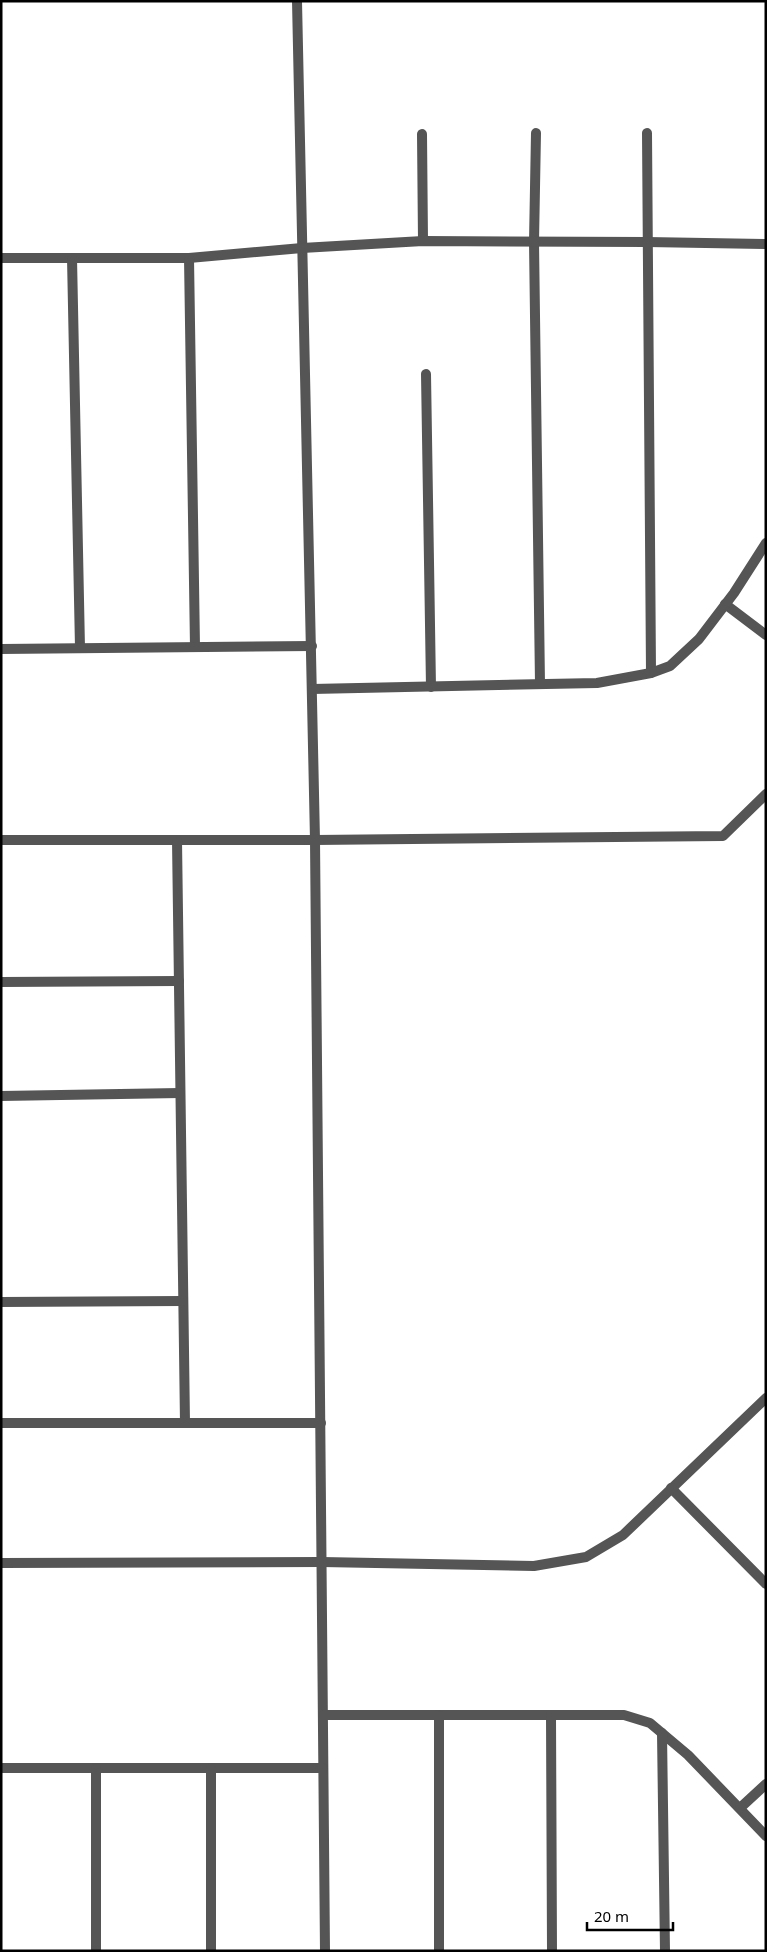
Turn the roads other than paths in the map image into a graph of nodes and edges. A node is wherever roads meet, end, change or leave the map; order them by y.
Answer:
1 (297, 1) edge
2 (536, 133) dead end
3 (422, 134) dead end
4 (647, 134) dead end
5 (423, 241) junction
6 (534, 242) junction
7 (647, 242) junction
8 (766, 244) edge
9 (302, 248) junction
10 (1, 258) edge
11 (72, 258) junction
12 (189, 258) junction
13 (426, 374) dead end
14 (766, 543) edge
15 (726, 604) junction
16 (766, 635) edge
17 (312, 646) junction
18 (195, 647) junction
19 (80, 648) junction
20 (1, 649) edge
21 (651, 673) junction
22 (540, 684) junction
23 (430, 687) junction
24 (312, 689) junction
25 (766, 794) edge
26 (1, 840) edge
27 (177, 840) junction
28 (314, 840) junction
29 (179, 981) junction
30 (1, 982) edge
31 (180, 1093) junction
32 (1, 1096) edge
33 (183, 1300) junction
34 (1, 1302) edge
35 (766, 1398) edge
36 (1, 1423) edge
37 (185, 1423) junction
38 (320, 1423) junction
39 (672, 1488) junction
40 (322, 1562) junction
41 (1, 1563) edge
42 (766, 1584) edge
43 (324, 1715) junction
44 (439, 1715) junction
45 (551, 1715) junction
46 (662, 1733) junction
47 (1, 1768) edge
48 (96, 1768) junction
49 (211, 1768) junction
50 (324, 1768) junction
51 (766, 1784) edge
52 (740, 1808) junction
53 (766, 1836) edge
54 (96, 1951) edge
55 (211, 1951) edge
56 (325, 1951) edge
57 (438, 1951) edge
58 (552, 1951) edge
59 (665, 1951) edge

1 - 9 street
2 - 6 street
3 - 5 street
4 - 7 street
5 - 6 street
5 - 9 street
6 - 7 street
6 - 22 street
7 - 8 street
7 - 21 street
9 - 12 street
9 - 17 street
10 - 11 street
11 - 12 street
11 - 19 street
12 - 18 street
13 - 23 street
14 - 15 street
15 - 16 street
15 - 21 street
17 - 18 street
17 - 24 street
18 - 19 street
19 - 20 street
21 - 22 street
22 - 23 street
23 - 24 street
24 - 28 street
25 - 28 street
26 - 27 street
27 - 28 street
27 - 29 street
28 - 38 street
29 - 30 street
29 - 31 street
31 - 32 street
31 - 33 street
33 - 34 street
33 - 37 street
35 - 39 street
36 - 37 street
37 - 38 street
38 - 40 street
39 - 40 street
39 - 42 street
40 - 41 street
40 - 43 street
43 - 44 street
43 - 50 street
44 - 45 street
44 - 57 street
45 - 46 street
45 - 58 street
46 - 52 street
46 - 59 street
47 - 48 street
48 - 49 street
48 - 54 street
49 - 50 street
49 - 55 street
50 - 56 street
51 - 52 street
52 - 53 street

